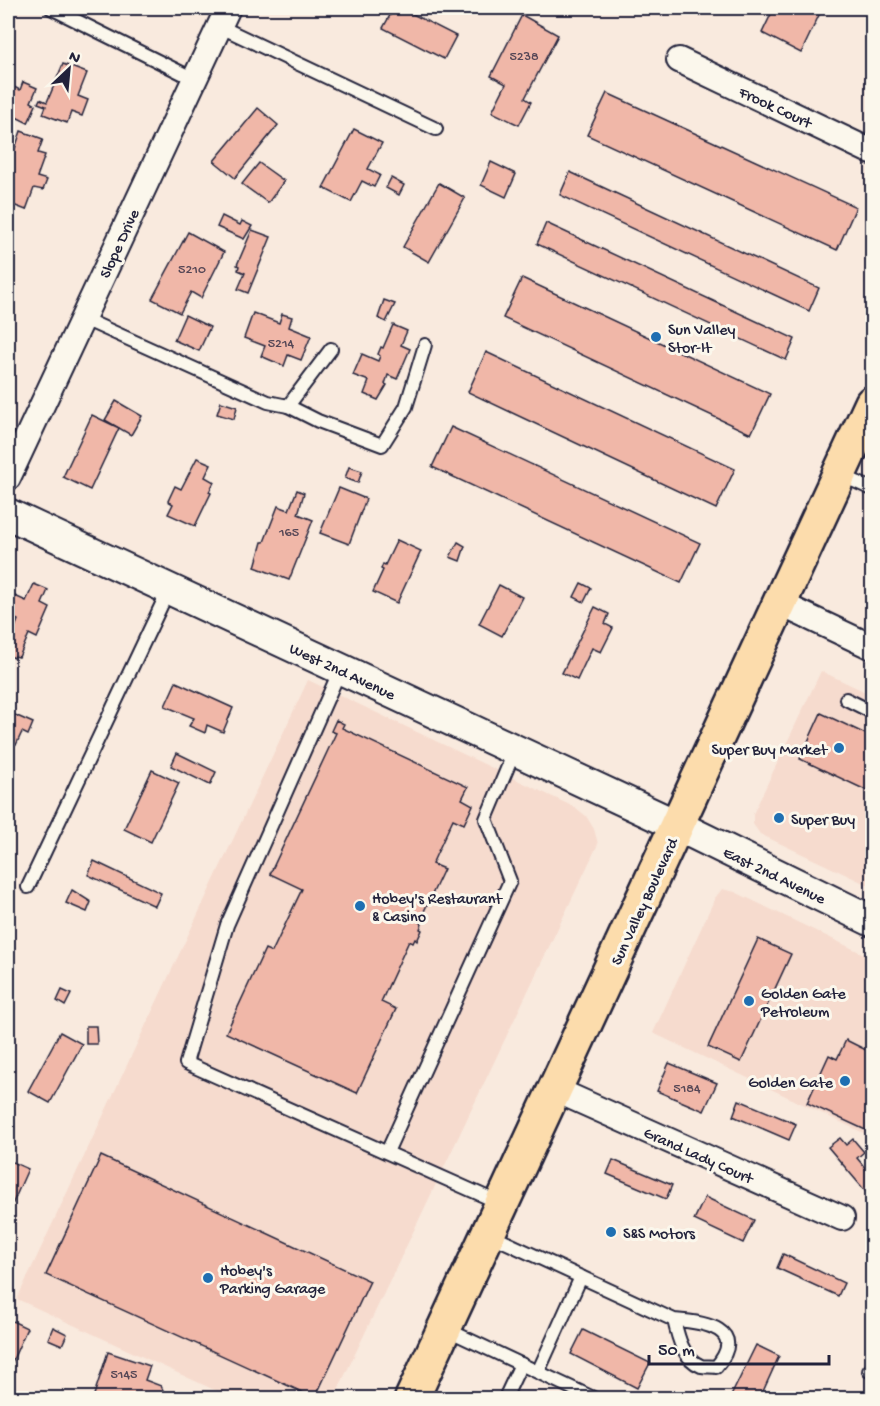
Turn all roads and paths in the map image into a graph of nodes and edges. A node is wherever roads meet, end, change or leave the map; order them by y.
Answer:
1 (51, 8) edge
2 (224, 17) edge
3 (679, 60) dead end
4 (194, 79) junction
5 (436, 129) dead end
6 (873, 152) edge
7 (82, 318) junction
8 (425, 345) dead end
9 (331, 349) dead end
10 (873, 403) edge
11 (288, 406) junction
12 (841, 475) junction
13 (8, 477) edge
14 (873, 489) edge
15 (8, 514) edge
16 (169, 589) junction
17 (781, 604) junction
18 (873, 647) edge
19 (341, 669) junction
20 (846, 699) dead end
21 (873, 712) edge
22 (515, 750) junction
23 (678, 826) junction
24 (28, 887) dead end
25 (873, 921) edge
26 (556, 1090) junction
27 (387, 1152) junction
28 (503, 1204) junction
29 (842, 1218) dead end
30 (489, 1234) junction
31 (581, 1277) junction
32 (675, 1320) junction
33 (445, 1328) junction
34 (521, 1364) junction
35 (538, 1372) junction
36 (412, 1398) edge
37 (505, 1398) edge
38 (593, 1398) edge

1 - 4 lane
2 - 4 street, Slope Drive
2 - 5 lane
3 - 6 street, Frook Court
4 - 7 street, Slope Drive
7 - 11 lane
7 - 13 street, Slope Drive
8 - 11 lane
9 - 11 lane
10 - 12 main road, Sun Valley Boulevard
12 - 14 lane
12 - 17 main road, Sun Valley Boulevard
15 - 16 street, West 2nd Avenue
16 - 19 street, West 2nd Avenue
16 - 24 lane
17 - 18 street
17 - 23 main road, Sun Valley Boulevard
19 - 22 street, West 2nd Avenue
19 - 27 lane
20 - 21 lane
22 - 23 street, West 2nd Avenue
22 - 27 lane
23 - 25 street, East 2nd Avenue
23 - 26 main road, Sun Valley Boulevard
26 - 28 main road, Sun Valley Boulevard
26 - 29 street, Grand Lady Court
27 - 28 lane
28 - 30 main road, Sun Valley Boulevard
30 - 31 lane
30 - 33 main road, Sun Valley Boulevard
31 - 32 lane
31 - 35 lane
32 - 32 lane
33 - 34 lane
33 - 36 main road, Sun Valley Boulevard
34 - 35 lane
34 - 37 lane
35 - 38 lane

